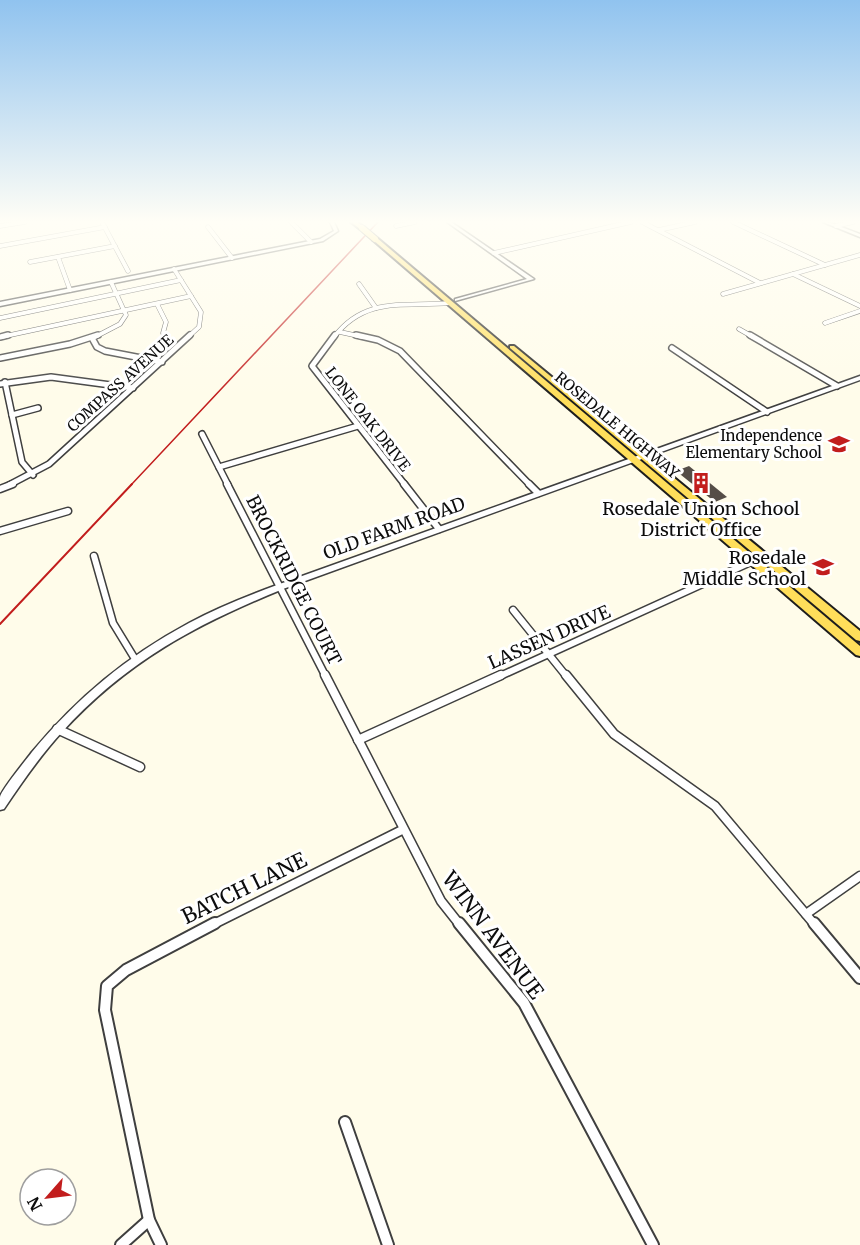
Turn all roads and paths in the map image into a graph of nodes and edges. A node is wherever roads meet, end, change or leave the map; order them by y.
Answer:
1 (66, 280) edge
2 (120, 280) edge
3 (181, 280) joint
4 (425, 280) edge
5 (427, 280) edge
6 (527, 280) edge
7 (754, 280) edge
8 (771, 280) edge
9 (806, 280) edge
10 (111, 282) junction
11 (760, 283) junction
12 (359, 284) dead end
13 (70, 290) junction
14 (117, 294) junction
15 (723, 294) dead end
16 (191, 296) junction
17 (453, 302) junction
18 (157, 303) junction
19 (0, 304) edge
20 (860, 306) edge
21 (376, 308) junction
22 (125, 310) junction
23 (860, 311) edge
24 (0, 318) edge
25 (825, 323) dead end
26 (739, 329) dead end
27 (340, 332) junction
28 (162, 333) dead end
29 (0, 337) edge
30 (92, 338) junction
31 (672, 348) dead end
32 (0, 358) edge
33 (162, 362) junction
34 (521, 364) junction
35 (860, 378) edge
36 (3, 383) edge
37 (837, 386) junction
38 (133, 388) junction
39 (574, 398) junction
40 (38, 408) dead end
41 (767, 412) junction
42 (12, 415) junction
43 (612, 417) dead end
44 (358, 426) junction
45 (202, 434) dead end
46 (633, 448) junction
47 (638, 457) junction
48 (219, 467) junction
49 (33, 475) junction
50 (0, 489) edge
51 (538, 493) junction
52 (68, 511) dead end
53 (706, 521) junction
54 (439, 529) junction
55 (0, 531) edge
56 (94, 556) dead end
57 (753, 561) junction
58 (770, 562) junction
59 (280, 587) junction
60 (513, 610) dead end
61 (860, 637) edge
62 (860, 652) edge
63 (548, 654) junction
64 (135, 659) junction
65 (57, 729) junction
66 (358, 740) junction
67 (140, 767) dead end
68 (0, 805) edge
69 (402, 830) junction
70 (860, 876) edge
71 (806, 914) junction
72 (860, 978) edge
73 (345, 1122) dead end
74 (149, 1220) junction
75 (121, 1245) edge
76 (161, 1245) edge
77 (388, 1245) edge
78 (653, 1245) edge

1 - 13 street
2 - 10 street
3 - 14 street
3 - 16 street, COMPASS AVENUE
4 - 17 main road, ROSEDALE HIGHWAY
5 - 17 main road, ROSEDALE HIGHWAY
6 - 17 street
7 - 11 street
8 - 11 street
9 - 20 street
10 - 13 street
10 - 14 street
11 - 15 street
12 - 21 street
13 - 19 street
14 - 22 street
14 - 24 street
16 - 18 street
16 - 33 street, COMPASS AVENUE
17 - 21 street, LONE OAK DRIVE
17 - 34 main road, ROSEDALE HIGHWAY
17 - 39 main road, ROSEDALE HIGHWAY
18 - 22 street
18 - 28 street
21 - 27 street, LONE OAK DRIVE
22 - 29 street
22 - 30 street
23 - 25 street
26 - 37 street
27 - 44 street, LONE OAK DRIVE
27 - 51 street
30 - 32 street
30 - 33 street
31 - 41 street
33 - 38 street, COMPASS AVENUE
34 - 39 main road
34 - 47 main road, ROSEDALE HIGHWAY
35 - 37 street, OLD FARM ROAD
36 - 38 street
36 - 42 street
37 - 41 street, OLD FARM ROAD
38 - 49 street, COMPASS AVENUE
39 - 46 main road, ROSEDALE HIGHWAY
40 - 42 street
41 - 47 street, OLD FARM ROAD
42 - 49 street
43 - 46 main road
44 - 48 street
44 - 54 street, LONE OAK DRIVE
45 - 48 street, BROCKRIDGE COURT
46 - 47 main road, ROSEDALE HIGHWAY
47 - 51 street, OLD FARM ROAD
47 - 53 main road, ROSEDALE HIGHWAY
47 - 58 main road, ROSEDALE HIGHWAY
48 - 59 street, BROCKRIDGE COURT
49 - 50 street, COMPASS AVENUE
51 - 54 street, OLD FARM ROAD
52 - 55 street
53 - 57 main road, ROSEDALE HIGHWAY
53 - 58 main road
54 - 59 street, OLD FARM ROAD
56 - 64 street
57 - 62 main road, ROSEDALE HIGHWAY
57 - 63 street, LASSEN DRIVE
58 - 61 main road, ROSEDALE HIGHWAY
59 - 64 street, OLD FARM ROAD
59 - 66 street, BROCKRIDGE COURT
60 - 63 street
63 - 66 street, LASSEN DRIVE
63 - 71 street
64 - 65 street, OLD FARM ROAD
65 - 67 street
65 - 68 street, OLD FARM ROAD
66 - 69 street, WINN AVENUE
69 - 74 street, BATCH LANE
69 - 78 street, WINN AVENUE
70 - 71 street
71 - 72 street
73 - 77 street
74 - 75 street
74 - 76 street

